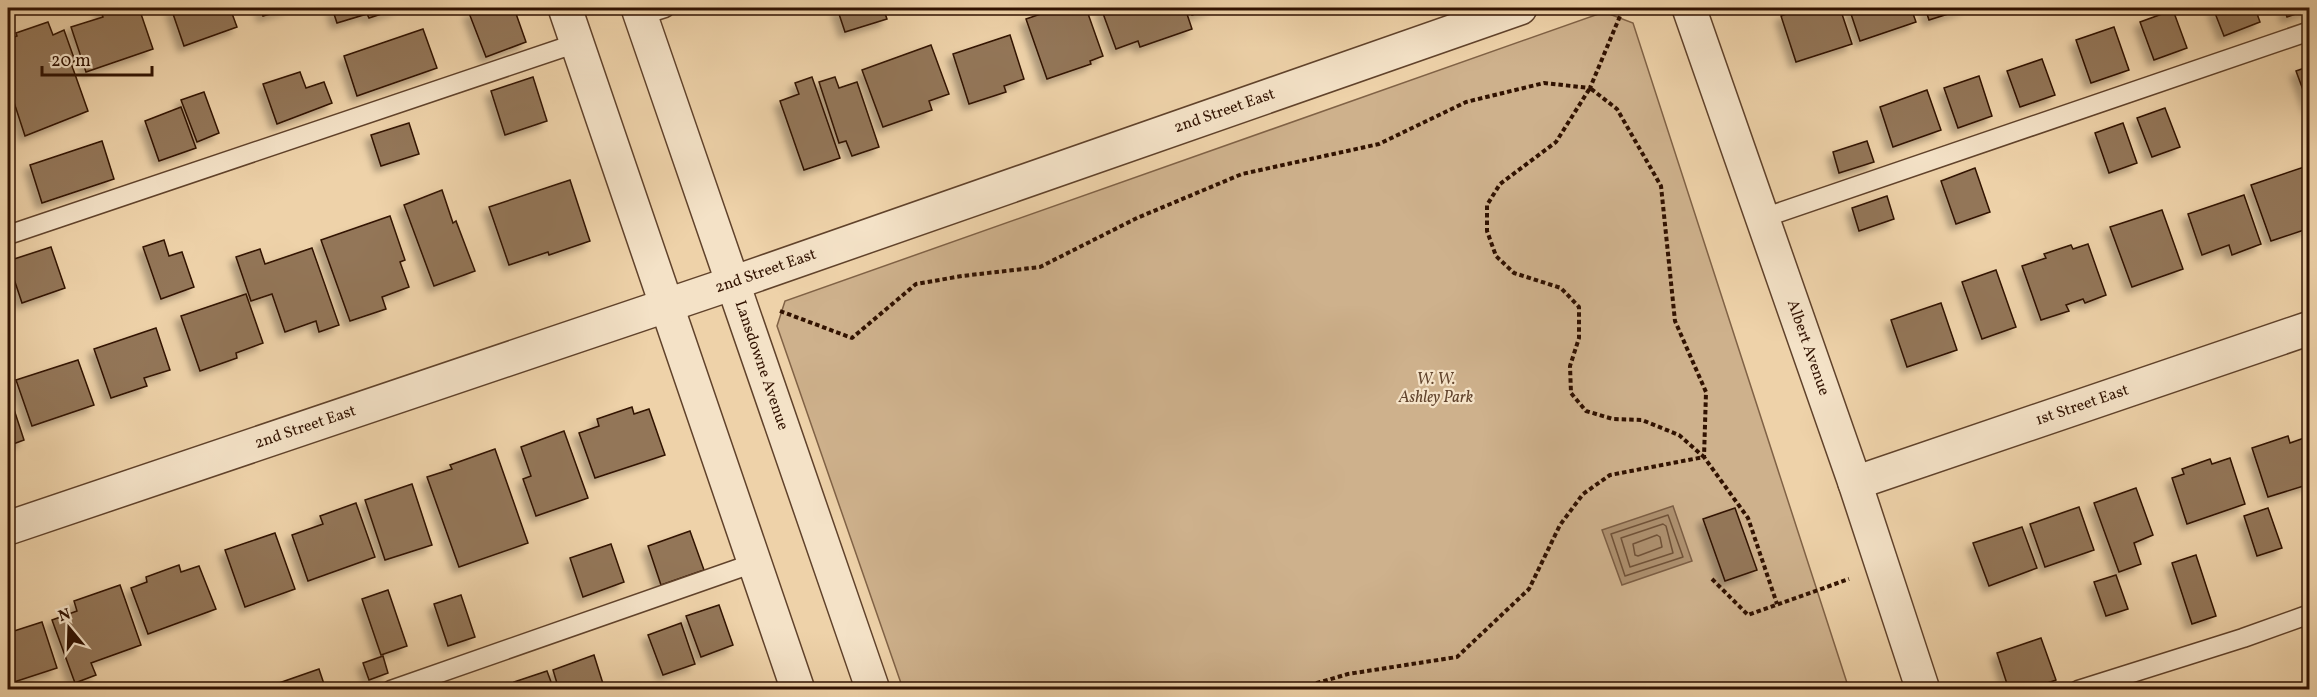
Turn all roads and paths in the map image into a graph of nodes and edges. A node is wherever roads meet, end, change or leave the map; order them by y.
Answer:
1 (565, 8) edge
2 (1520, 8) edge
3 (1617, 8) edge
4 (1689, 8) edge
5 (648, 10) edge
6 (2310, 31) edge
7 (577, 43) junction
8 (1590, 88) junction
9 (1763, 218) junction
10 (8, 235) edge
11 (746, 278) junction
12 (667, 303) junction
13 (2310, 328) edge
14 (1704, 457) junction
15 (1855, 483) junction
16 (8, 528) edge
17 (754, 563) junction
18 (1884, 567) junction
19 (1712, 579) dead end
20 (1777, 604) junction
21 (2310, 614) edge
22 (391, 690) edge
23 (798, 690) edge
24 (873, 690) edge
25 (1303, 690) edge
26 (1923, 690) edge
27 (2078, 690) edge

1 - 7 street
2 - 11 street, 2nd Street East
3 - 8 path
4 - 9 street, Albert Avenue
5 - 11 street, Lansdowne Avenue
6 - 9 lane
7 - 10 lane
7 - 12 street
8 - 11 path
8 - 14 path
8 - 14 path
9 - 15 street, Albert Avenue
11 - 12 street, 2nd Street East
11 - 24 street, Lansdowne Avenue
12 - 16 street, 2nd Street East
12 - 17 street
13 - 15 street, 1st Street East
14 - 20 path
14 - 25 path
15 - 18 street, Albert Avenue
17 - 22 lane
17 - 23 street
18 - 20 path
18 - 26 street, Albert Avenue
19 - 20 path
21 - 27 lane

